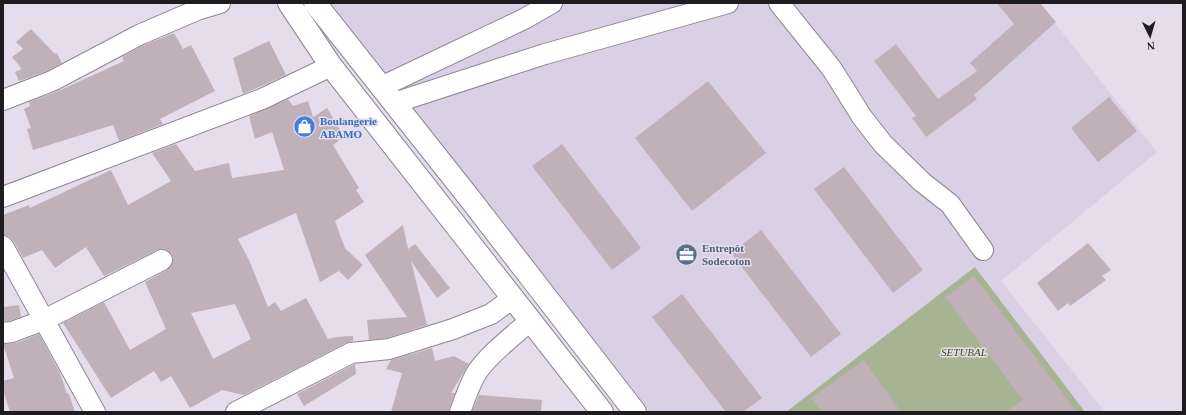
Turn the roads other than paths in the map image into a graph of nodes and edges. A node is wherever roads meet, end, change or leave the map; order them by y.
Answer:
1 (220, 3) edge
2 (289, 3) edge
3 (314, 3) edge
4 (552, 3) edge
5 (728, 3) edge
6 (779, 3) edge
7 (331, 66) junction
8 (387, 95) junction
9 (3, 100) edge
10 (3, 197) edge
11 (3, 246) edge
12 (983, 250) dead end
13 (162, 260) dead end
14 (512, 299) junction
15 (44, 320) junction
16 (530, 321) junction
17 (3, 333) edge
18 (95, 412) edge
19 (236, 412) edge
20 (460, 412) edge
21 (602, 412) edge
22 (635, 412) edge

1 - 9 street
2 - 7 main road
3 - 8 main road
4 - 8 street
5 - 8 street
6 - 12 street
7 - 10 street
7 - 14 main road
8 - 22 main road
11 - 15 street
13 - 15 street
14 - 16 main road
14 - 19 street
15 - 17 street
15 - 18 street
16 - 20 street
16 - 21 main road

